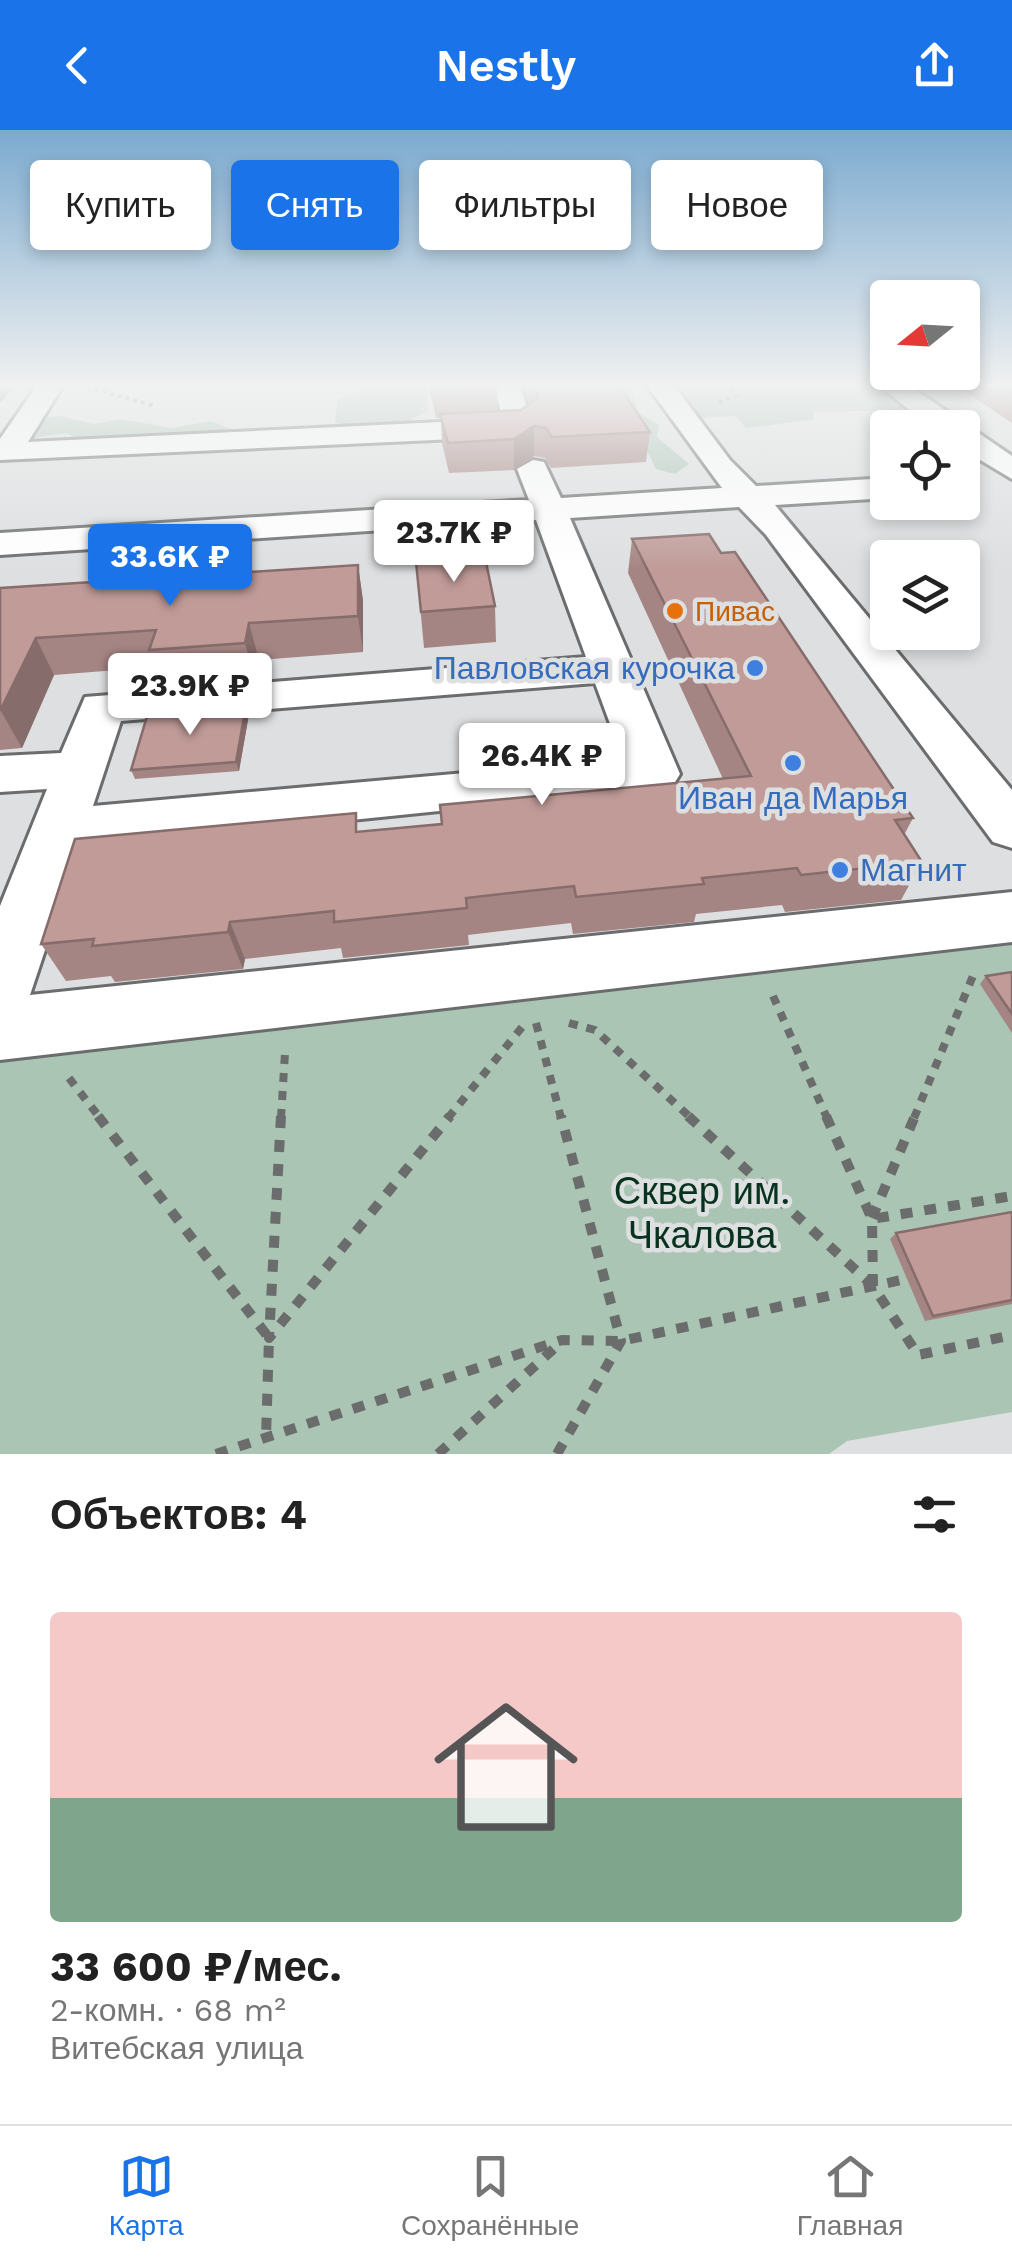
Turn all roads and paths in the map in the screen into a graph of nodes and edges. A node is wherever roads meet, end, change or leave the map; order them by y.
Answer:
1 (526, 446) edge
2 (703, 446) edge
3 (980, 448) edge
4 (3, 457) edge
5 (531, 462) junction
6 (1012, 470) edge
7 (1012, 479) edge
8 (980, 482) edge
9 (870, 489) edge
10 (746, 498) junction
11 (0, 544) edge
12 (614, 668) junction
13 (78, 768) junction
14 (0, 774) edge
15 (1012, 828) edge
16 (62, 829) junction
17 (995, 941) edge
18 (751, 946) junction
19 (288, 997) junction
20 (534, 1013) junction
21 (10, 1015) edge
22 (1012, 1196) edge
23 (872, 1219) junction
24 (906, 1279) edge
25 (873, 1286) junction
26 (1012, 1335) edge
27 (269, 1338) junction
28 (562, 1340) junction
29 (621, 1341) junction
30 (266, 1438) junction
31 (216, 1454) edge
32 (438, 1454) edge
33 (557, 1454) edge

1 - 5 street
2 - 10 street
3 - 6 street
4 - 5 street
5 - 10 street
5 - 11 street
5 - 12 street
7 - 8 street
9 - 10 street
10 - 15 street
12 - 13 street
12 - 16 street
13 - 14 street
13 - 16 street
16 - 21 street
17 - 18 street
17 - 23 path
18 - 19 street
18 - 23 path
19 - 21 street
19 - 27 path
20 - 25 path
20 - 27 path
20 - 29 path
21 - 27 path
22 - 23 path
23 - 25 path
24 - 25 path
25 - 26 path
25 - 29 path
27 - 30 path
28 - 29 path
28 - 30 path
28 - 32 path
29 - 33 path
30 - 31 path

